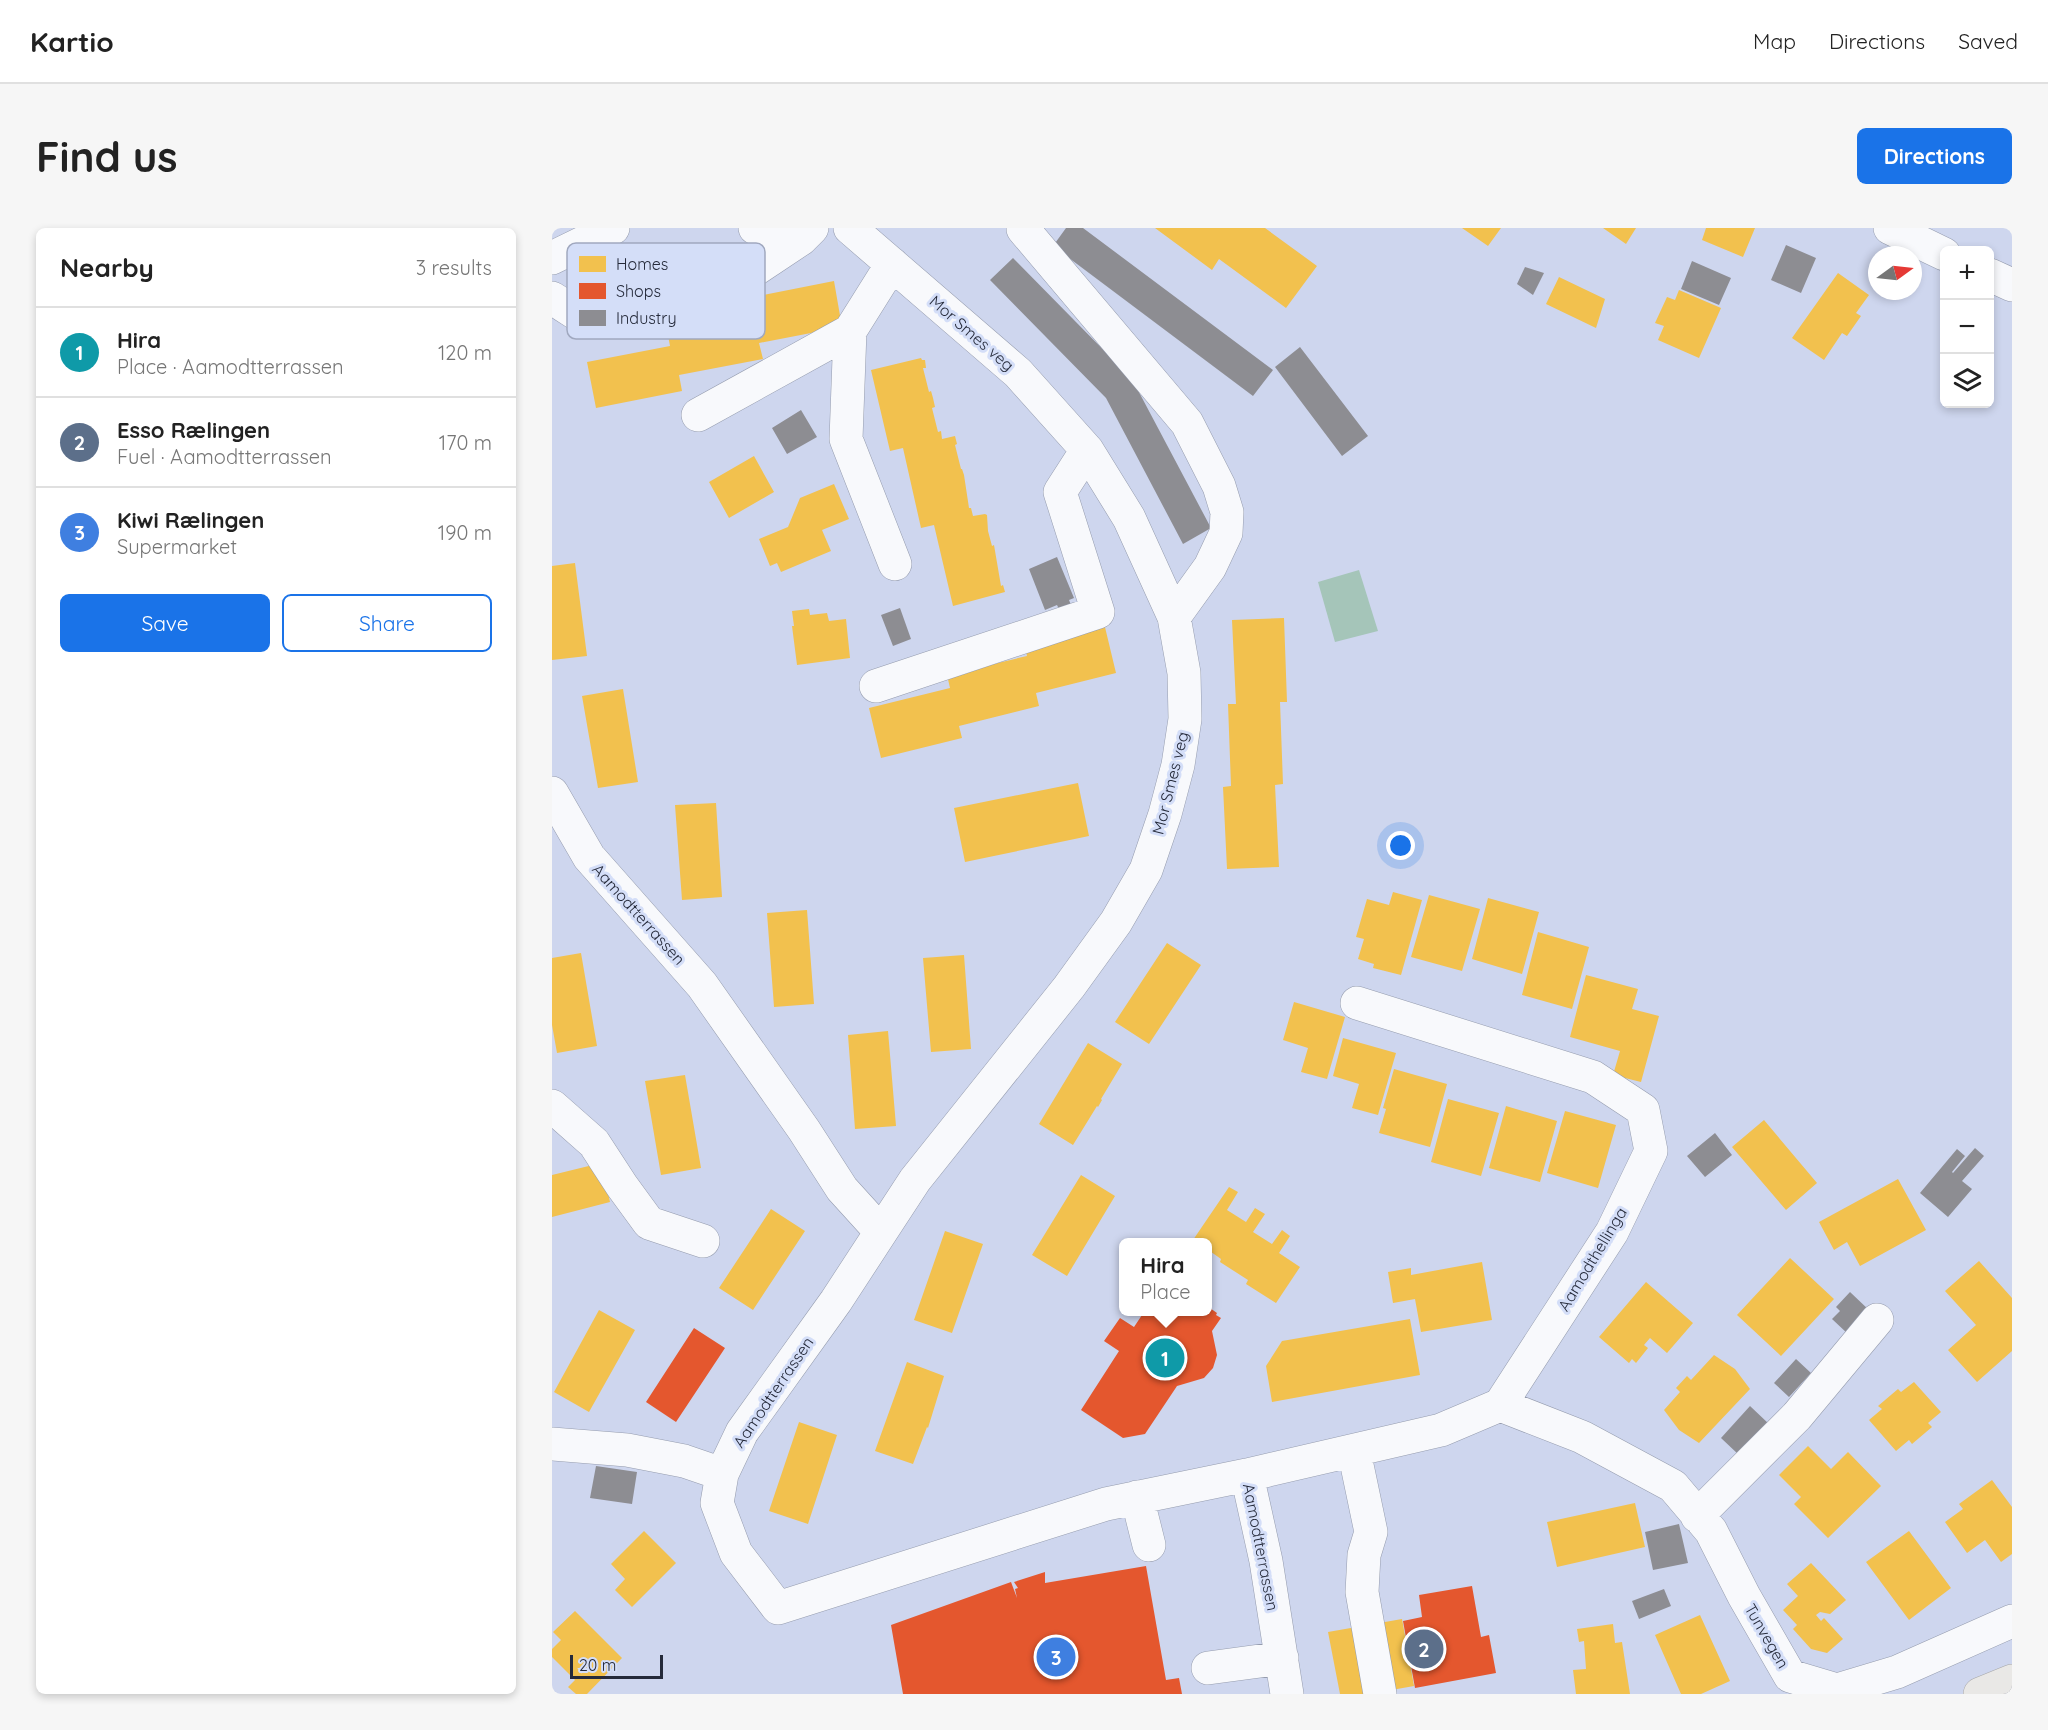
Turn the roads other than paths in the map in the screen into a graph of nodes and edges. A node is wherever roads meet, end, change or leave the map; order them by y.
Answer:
1 (613, 228) edge
2 (755, 228) edge
3 (850, 228) edge
4 (1890, 228) edge
5 (1023, 229) edge
6 (807, 234) edge
7 (582, 243) edge
8 (567, 251) edge
9 (1940, 252) edge
10 (552, 258) edge
11 (765, 263) edge
12 (892, 264) junction
13 (1994, 277) edge
14 (2012, 285) edge
15 (552, 298) edge
16 (567, 308) edge
17 (850, 331) junction
18 (698, 416) dead end
19 (1087, 450) junction
20 (896, 564) dead end
21 (1174, 617) junction
22 (876, 686) dead end
23 (552, 793) edge
24 (1357, 1003) dead end
25 (552, 1106) edge
26 (881, 1232) junction
27 (703, 1241) dead end
28 (1877, 1320) dead end
29 (1500, 1405) junction
30 (552, 1444) edge
31 (1354, 1451) junction
32 (722, 1474) junction
33 (1247, 1475) junction
34 (1137, 1497) junction
35 (1698, 1516) junction
36 (1149, 1545) dead end
37 (2012, 1621) edge
38 (1282, 1658) junction
39 (1208, 1668) dead end
40 (2012, 1681) edge
41 (1287, 1694) edge
42 (1380, 1694) edge
43 (1980, 1694) edge

1 - 7 street
2 - 6 street
3 - 12 street, Mor Smes veg
4 - 9 street
5 - 21 street
6 - 11 street
8 - 10 street
12 - 17 street
12 - 19 street, Mor Smes veg
13 - 14 street
15 - 16 street
17 - 18 street
17 - 20 street
19 - 21 street, Mor Smes veg
19 - 22 street
21 - 26 street, Mor Smes veg
23 - 26 street, Aamodtterrassen
24 - 29 street, Aamodthellinga
25 - 27 street
26 - 32 street, Aamodtterrassen
28 - 35 street
29 - 31 street
29 - 35 street, Tunvegen
30 - 32 street
31 - 33 street
31 - 42 street
32 - 34 street, Aamodtterrassen
33 - 34 street, Aamodtterrassen
33 - 38 street, Aamodtterrassen
34 - 36 street
35 - 37 street, Tunvegen
38 - 39 street
38 - 41 street, Aamodtterrassen
40 - 43 main road

